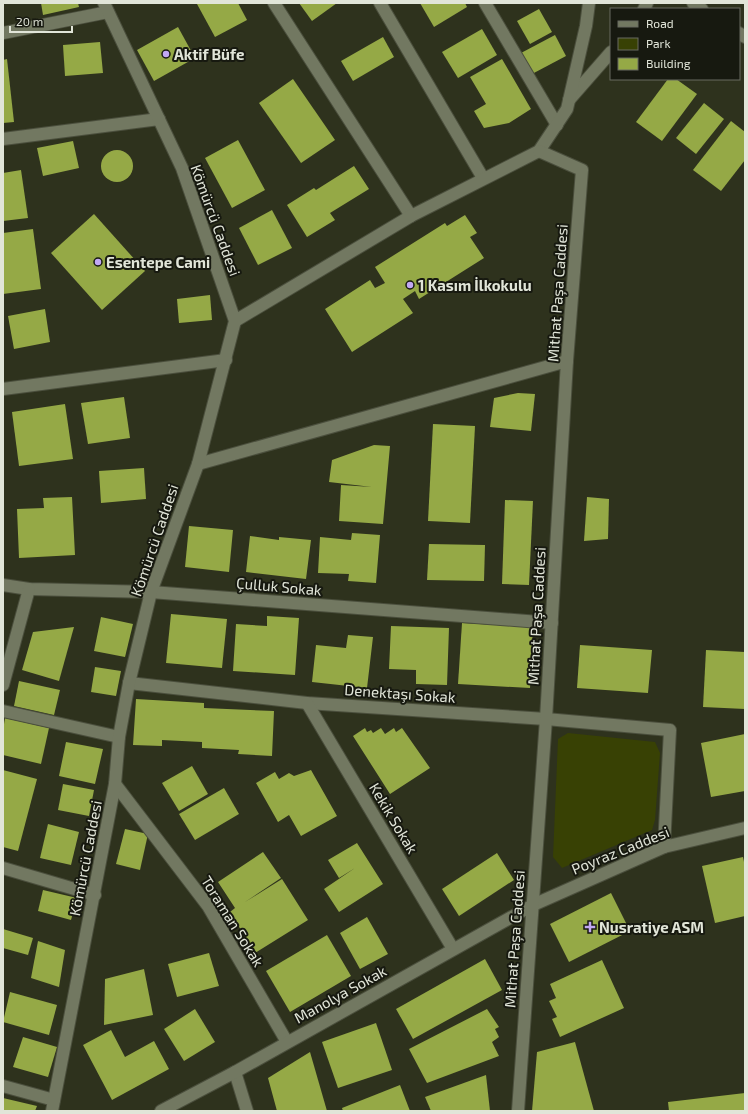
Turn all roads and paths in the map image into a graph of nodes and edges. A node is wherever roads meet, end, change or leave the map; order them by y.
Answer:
1 (274, 3) edge
2 (380, 3) edge
3 (485, 3) edge
4 (589, 3) edge
5 (106, 8) edge
6 (3, 33) edge
7 (610, 53) edge
8 (569, 101) junction
9 (159, 119) junction
10 (557, 125) junction
11 (3, 140) edge
12 (539, 151) junction
13 (483, 178) junction
14 (412, 216) junction
15 (235, 321) junction
16 (226, 360) junction
17 (567, 361) junction
18 (3, 389) edge
19 (198, 464) junction
20 (3, 585) edge
21 (29, 588) junction
22 (151, 592) junction
23 (552, 623) junction
24 (129, 683) junction
25 (3, 685) edge
26 (307, 703) junction
27 (3, 711) edge
28 (546, 719) junction
29 (119, 737) junction
30 (115, 784) junction
31 (745, 828) edge
32 (664, 847) junction
33 (3, 868) edge
34 (95, 895) junction
35 (533, 904) junction
36 (453, 949) junction
37 (287, 1042) junction
38 (235, 1072) junction
39 (3, 1086) edge
40 (53, 1105) edge
41 (161, 1111) edge
42 (247, 1111) edge
43 (518, 1111) edge

1 - 14 street
2 - 13 street
3 - 10 street
4 - 8 street
5 - 6 street
5 - 9 street, Kömürcü Caddesi
7 - 8 street
8 - 10 street
9 - 11 street
9 - 15 street, Kömürcü Caddesi
10 - 12 street
12 - 13 street
12 - 17 street, Mithat Paşa Caddesi
13 - 14 street
14 - 15 street
15 - 16 street, Kömürcü Caddesi
16 - 18 street
16 - 19 street, Kömürcü Caddesi
17 - 19 street
17 - 23 street, Mithat Paşa Caddesi
19 - 22 street, Kömürcü Caddesi
20 - 21 street, Çulluk Sokak
21 - 22 street, Çulluk Sokak
21 - 25 street
22 - 23 street, Çulluk Sokak
22 - 24 street, Kömürcü Caddesi
23 - 28 street, Mithat Paşa Caddesi
24 - 26 street, Denektaşı Sokak
24 - 29 street, Kömürcü Caddesi
26 - 28 street, Denektaşı Sokak
26 - 36 street, Kekik Sokak
27 - 29 street
28 - 32 street, Denektaşı Sokak
28 - 35 street, Mithat Paşa Caddesi
29 - 30 street, Kömürcü Caddesi
30 - 34 street, Kömürcü Caddesi
30 - 37 street, Toraman Sokak
31 - 32 street, Poyraz Caddesi
32 - 35 street, Poyraz Caddesi
33 - 34 street
34 - 40 street, Kömürcü Caddesi
35 - 36 street, Manolya Sokak
35 - 43 street, Mithat Paşa Caddesi
36 - 37 street, Manolya Sokak
37 - 38 street, Manolya Sokak
38 - 41 street, Manolya Sokak
38 - 42 street
39 - 40 street

